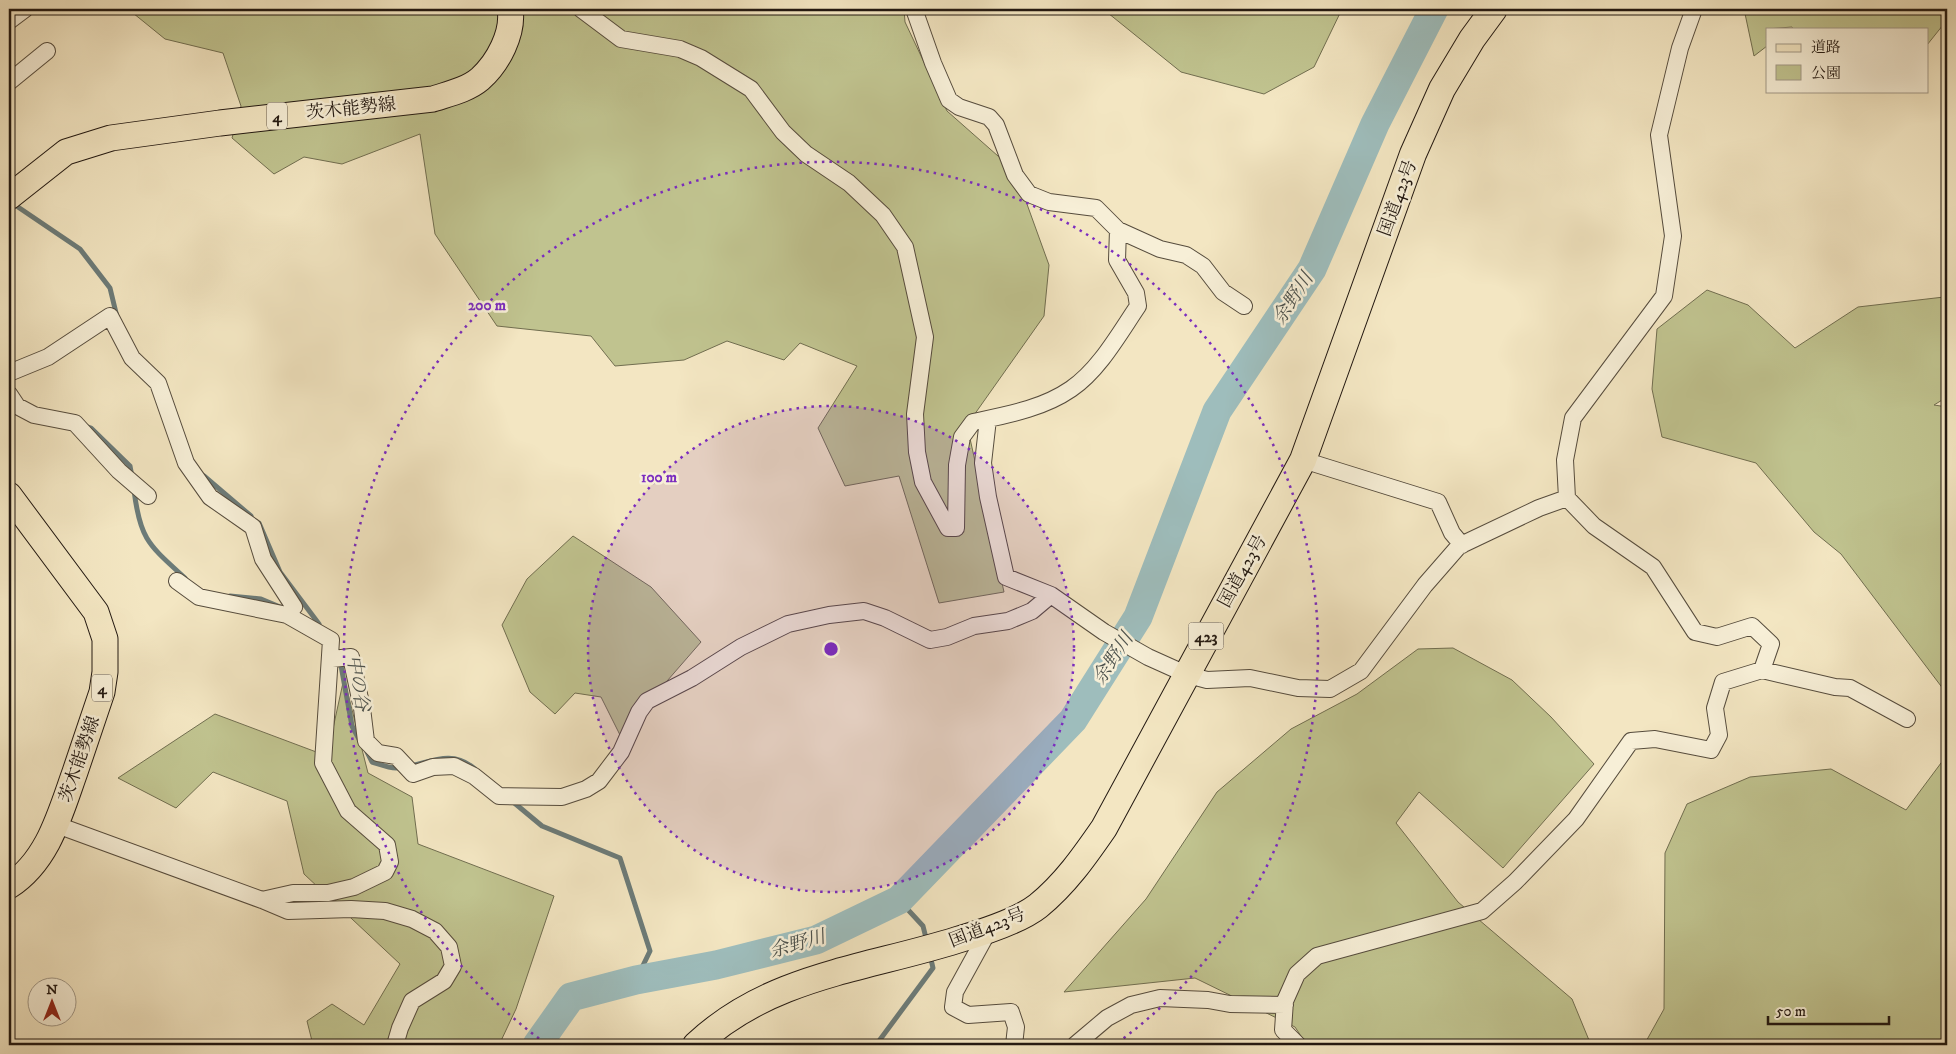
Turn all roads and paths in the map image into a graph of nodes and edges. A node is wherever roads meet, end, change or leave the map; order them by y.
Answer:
1 (26, 9) edge
2 (510, 9) edge
3 (581, 9) edge
4 (914, 9) edge
5 (1494, 9) edge
6 (1694, 9) edge
7 (9, 21) edge
8 (47, 51) dead end
9 (9, 82) edge
10 (9, 197) edge
11 (1118, 230) junction
12 (1244, 306) dead end
13 (9, 374) edge
14 (9, 394) edge
15 (988, 419) junction
16 (1303, 460) junction
17 (9, 495) edge
18 (148, 496) dead end
19 (1567, 498) junction
20 (1462, 545) junction
21 (177, 581) dead end
22 (1051, 595) junction
23 (287, 615) junction
24 (332, 659) junction
25 (1762, 670) junction
26 (1188, 675) junction
27 (1907, 719) dead end
28 (57, 825) junction
29 (9, 886) edge
30 (262, 900) junction
31 (989, 930) junction
32 (1285, 1006) junction
33 (395, 1045) edge
34 (696, 1045) edge
35 (1014, 1045) edge
36 (1075, 1045) edge
37 (1298, 1045) edge

1 - 7 street
2 - 10 main road, 茨木能勢線 / 4
3 - 15 street
4 - 11 street
5 - 16 highway, 国道423号 / 423
6 - 19 street
8 - 9 street
11 - 12 street
11 - 15 street
13 - 23 street
14 - 18 street
15 - 22 street
16 - 20 street
16 - 26 highway, 国道423号 / 423
17 - 28 main road, 茨木能勢線 / 4
19 - 20 street
19 - 25 street
20 - 26 street
21 - 23 street
22 - 24 street
22 - 26 street
23 - 24 street
24 - 30 street
25 - 27 street
25 - 32 street
26 - 31 highway, 国道423号 / 423
28 - 29 main road, 茨木能勢線 / 4
28 - 30 street
30 - 33 street
31 - 34 highway, 国道423号 / 423
31 - 35 street
32 - 36 street
32 - 37 street

